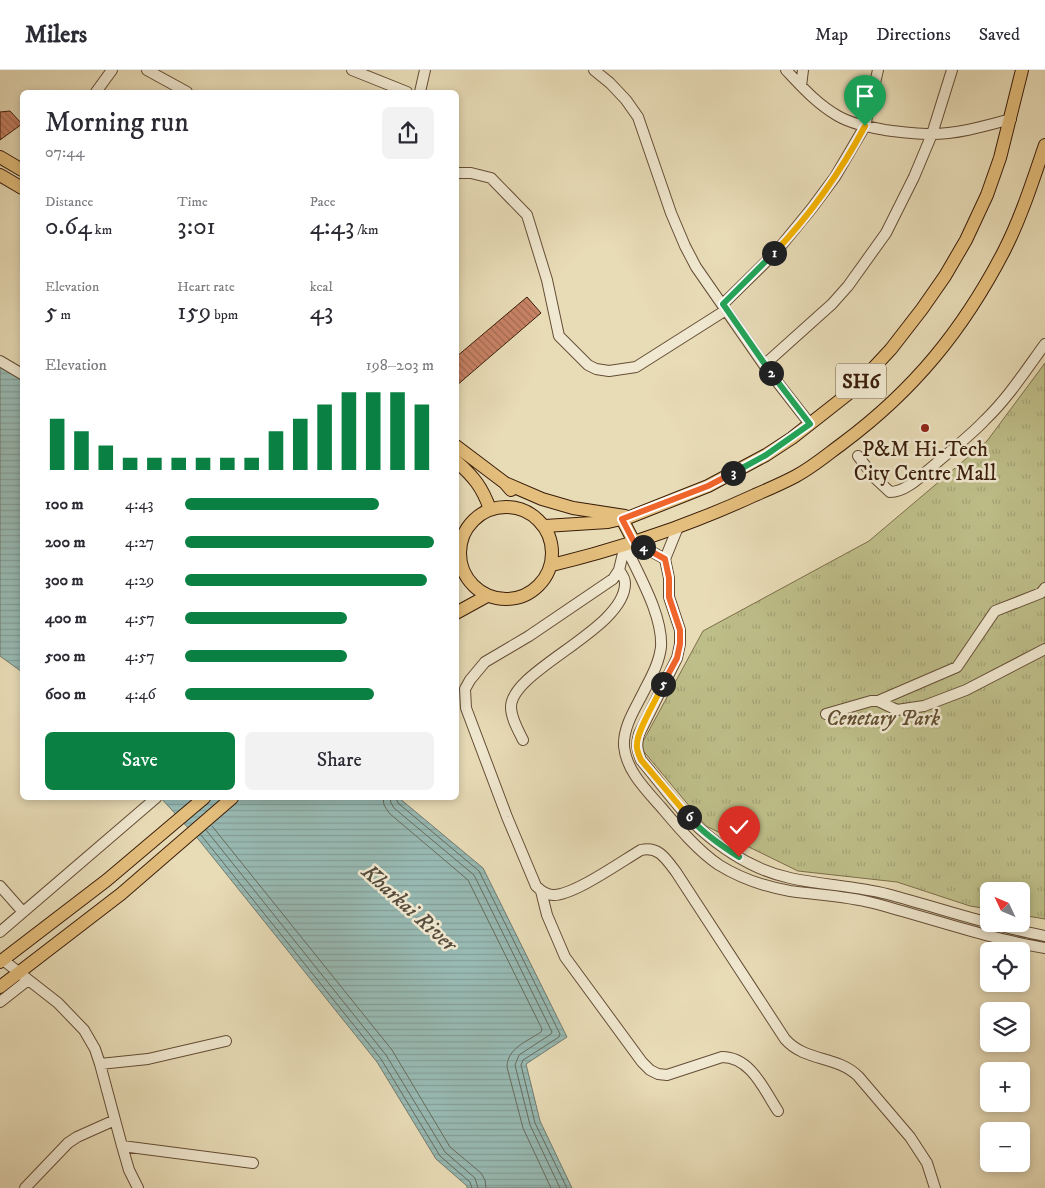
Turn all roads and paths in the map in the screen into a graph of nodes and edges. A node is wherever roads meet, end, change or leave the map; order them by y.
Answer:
1 (112, 70) edge
2 (147, 70) edge
3 (352, 70) edge
4 (425, 70) edge
5 (594, 70) edge
6 (786, 70) edge
7 (803, 70) edge
8 (878, 70) edge
9 (952, 70) edge
10 (1022, 70) edge
11 (800, 86) junction
12 (97, 90) edge
13 (183, 90) edge
14 (403, 90) edge
15 (420, 90) edge
16 (1011, 119) junction
17 (865, 126) junction
18 (932, 134) junction
19 (1045, 145) edge
20 (0, 157) edge
21 (20, 169) edge
22 (459, 173) edge
23 (0, 175) edge
24 (20, 187) edge
25 (725, 307) junction
26 (1045, 344) edge
27 (0, 361) edge
28 (764, 365) junction
29 (20, 373) edge
30 (810, 424) junction
31 (459, 448) edge
32 (858, 456) dead end
33 (459, 464) edge
34 (505, 483) junction
35 (490, 509) junction
36 (531, 513) junction
37 (626, 518) junction
38 (545, 526) junction
39 (678, 527) junction
40 (629, 543) junction
41 (665, 559) junction
42 (552, 565) junction
43 (619, 570) junction
44 (459, 571) edge
45 (1045, 588) edge
46 (487, 596) junction
47 (459, 611) edge
48 (677, 621) junction
49 (659, 625) junction
50 (1045, 649) edge
51 (878, 701) junction
52 (826, 714) dead end
53 (523, 740) dead end
54 (154, 800) edge
55 (202, 800) edge
56 (230, 800) edge
57 (0, 886) edge
58 (541, 891) junction
59 (23, 912) junction
60 (0, 932) edge
61 (1045, 936) edge
62 (1045, 948) edge
63 (2, 961) edge
64 (24, 976) junction
65 (0, 987) edge
66 (0, 1002) edge
67 (226, 1041) dead end
68 (100, 1064) junction
69 (778, 1111) dead end
70 (115, 1120) junction
71 (122, 1146) junction
72 (253, 1163) dead end
73 (25, 1188) edge
74 (138, 1188) edge
75 (935, 1188) edge

1 - 12 street
2 - 13 street
3 - 14 street
4 - 15 street
5 - 25 street
6 - 11 street
7 - 11 street
8 - 17 street
9 - 18 street
10 - 16 main road, SH6
11 - 17 street
16 - 18 street
16 - 30 main road, SH6
17 - 18 street
17 - 25 street
18 - 28 street
19 - 39 main road, SH6
20 - 21 main road
22 - 25 street
23 - 24 main road
25 - 28 street
26 - 32 street
27 - 29 street
28 - 30 street
30 - 37 main road, SH6
31 - 34 main road
33 - 35 main road
34 - 36 main road
34 - 37 main road
35 - 36 main road
35 - 44 main road
36 - 38 main road
37 - 38 main road, SH6
37 - 40 main road
38 - 42 main road
39 - 40 main road, SH6
39 - 41 street
40 - 41 street
40 - 42 main road, SH6
40 - 43 street
40 - 49 street
41 - 48 street
42 - 46 main road
43 - 53 street
43 - 58 street
44 - 46 main road
45 - 51 street
46 - 47 main road
48 - 49 street
48 - 61 street
49 - 62 street
50 - 51 street
51 - 52 street
54 - 59 street
55 - 63 main road
56 - 64 main road
57 - 59 street
58 - 69 street
58 - 75 street
59 - 60 street
63 - 64 street
64 - 65 main road
64 - 66 street
64 - 68 street
67 - 68 street
68 - 70 street
70 - 71 street
70 - 73 street
71 - 72 street
71 - 74 street

